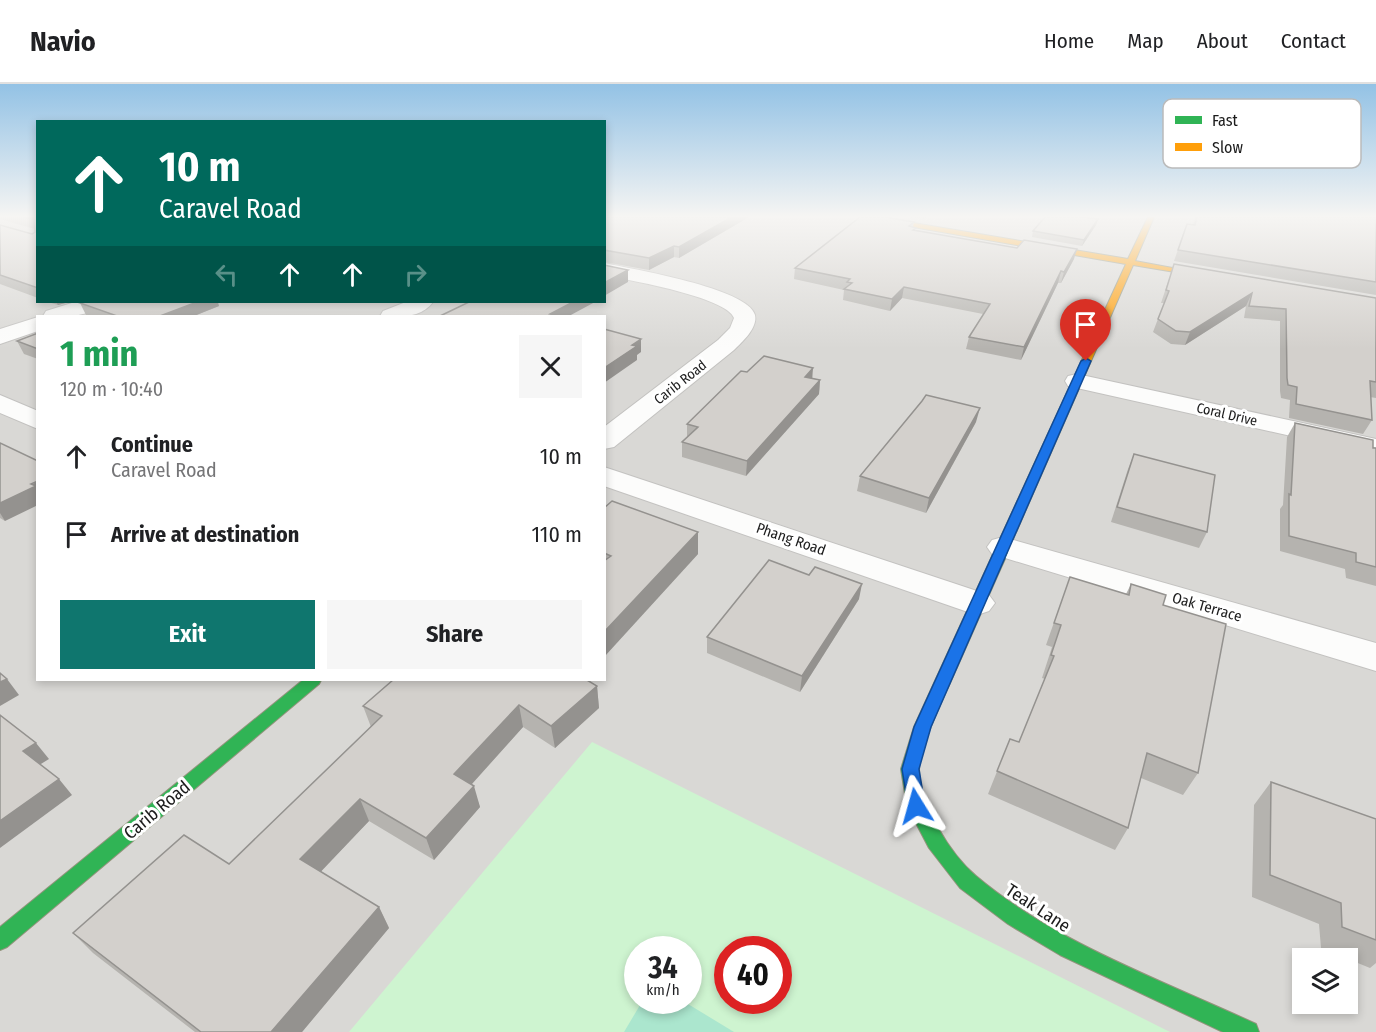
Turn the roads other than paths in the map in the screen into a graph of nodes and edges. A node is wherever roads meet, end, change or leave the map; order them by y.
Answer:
1 (1126, 261) edge
2 (1130, 262) junction
3 (606, 269) edge
4 (1235, 280) edge
5 (91, 303) edge
6 (420, 303) edge
7 (57, 315) edge
8 (393, 315) edge
9 (36, 324) edge
10 (0, 337) edge
11 (1077, 381) junction
12 (0, 403) edge
13 (36, 420) edge
14 (606, 439) edge
15 (1376, 447) edge
16 (606, 477) edge
17 (1003, 548) junction
18 (977, 603) junction
19 (1376, 657) edge
20 (312, 681) edge
21 (0, 940) edge
22 (1248, 1032) edge

1 - 2 street
2 - 4 street
2 - 11 street, Teak Lane
3 - 14 street, Carib Road
5 - 7 street
6 - 8 street
9 - 10 street
11 - 15 street, Coral Drive
11 - 17 street, Teak Lane
12 - 13 street
16 - 18 street, Phang Road
17 - 18 street, Teak Lane
17 - 19 street, Oak Terrace
18 - 22 street, Teak Lane
20 - 21 street, Carib Road

